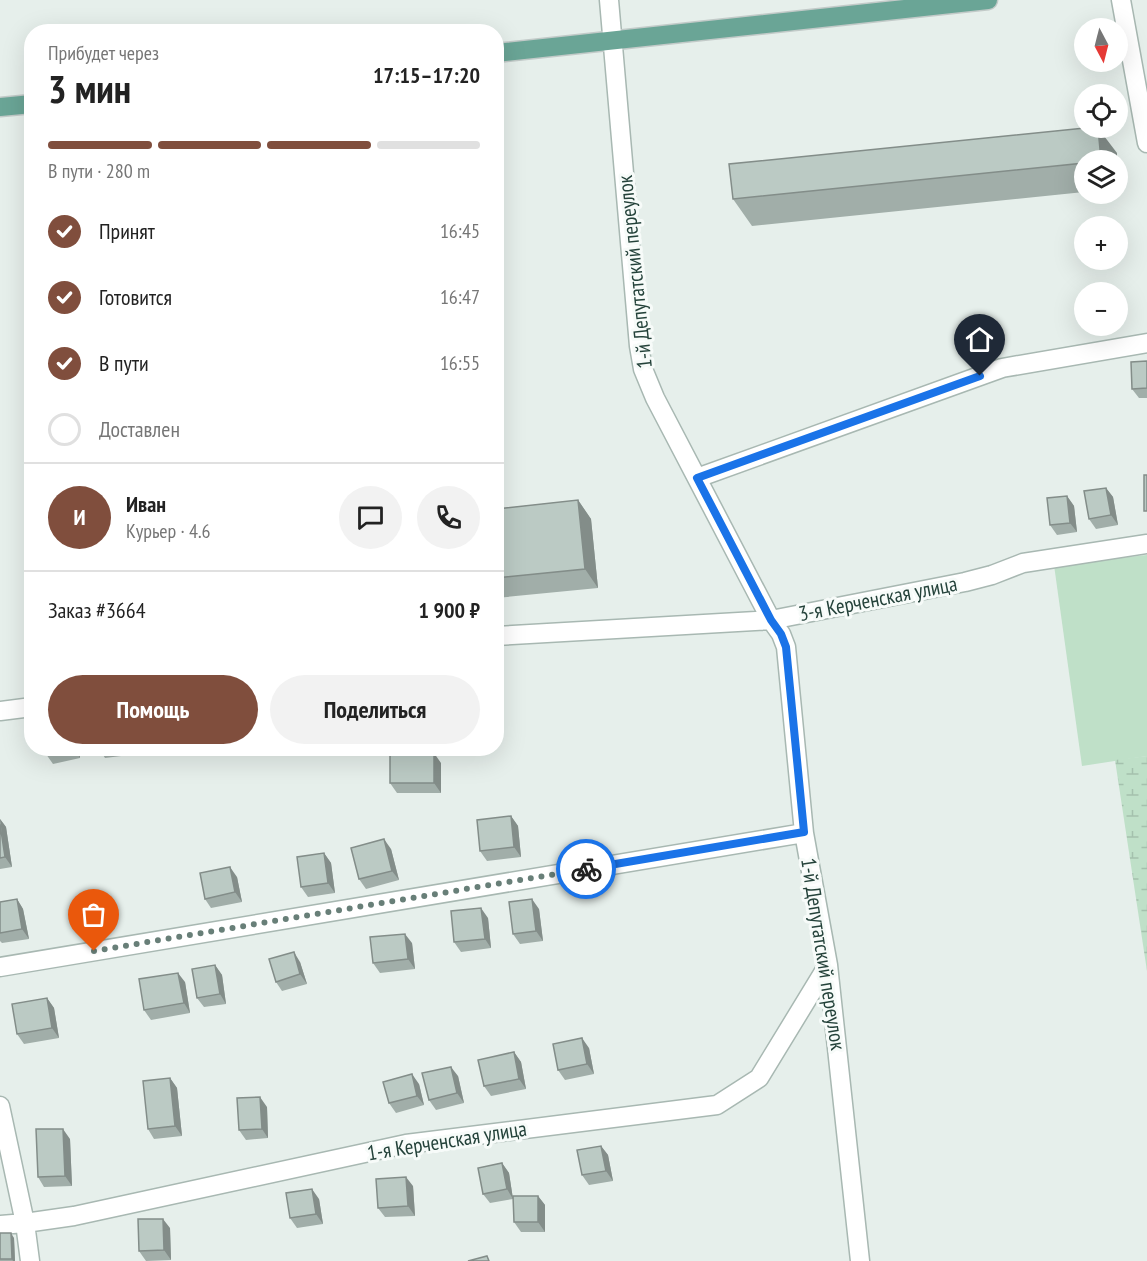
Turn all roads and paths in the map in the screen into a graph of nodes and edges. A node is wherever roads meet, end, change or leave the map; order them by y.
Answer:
1 (609, 0) edge
2 (988, 0) edge
3 (1121, 0) edge
4 (612, 40) junction
5 (504, 52) edge
6 (24, 105) edge
7 (0, 107) edge
8 (1147, 143) edge
9 (1147, 343) edge
10 (697, 478) junction
11 (1147, 544) edge
12 (771, 620) junction
13 (504, 636) edge
14 (24, 708) edge
15 (0, 711) edge
16 (804, 832) junction
17 (828, 965) junction
18 (0, 967) edge
19 (0, 1106) edge
20 (25, 1223) junction
21 (0, 1225) edge
22 (30, 1261) edge
23 (860, 1261) edge

1 - 4 street, 1-й Депутатский переулок
2 - 4 main road
3 - 8 street
4 - 5 main road
4 - 10 street, 1-й Депутатский переулок
6 - 7 main road
9 - 10 street
10 - 12 street, 1-й Депутатский переулок
11 - 12 street, 3-я Керченская улица
12 - 13 street, 3-я Керченская улица
12 - 16 street, 1-й Депутатский переулок
14 - 15 street
16 - 17 street, 1-й Депутатский переулок
16 - 18 street
17 - 20 street, 1-я Керченская улица
17 - 23 street, 1-й Депутатский переулок
19 - 20 street
20 - 21 street, 1-я Керченская улица
20 - 22 street

